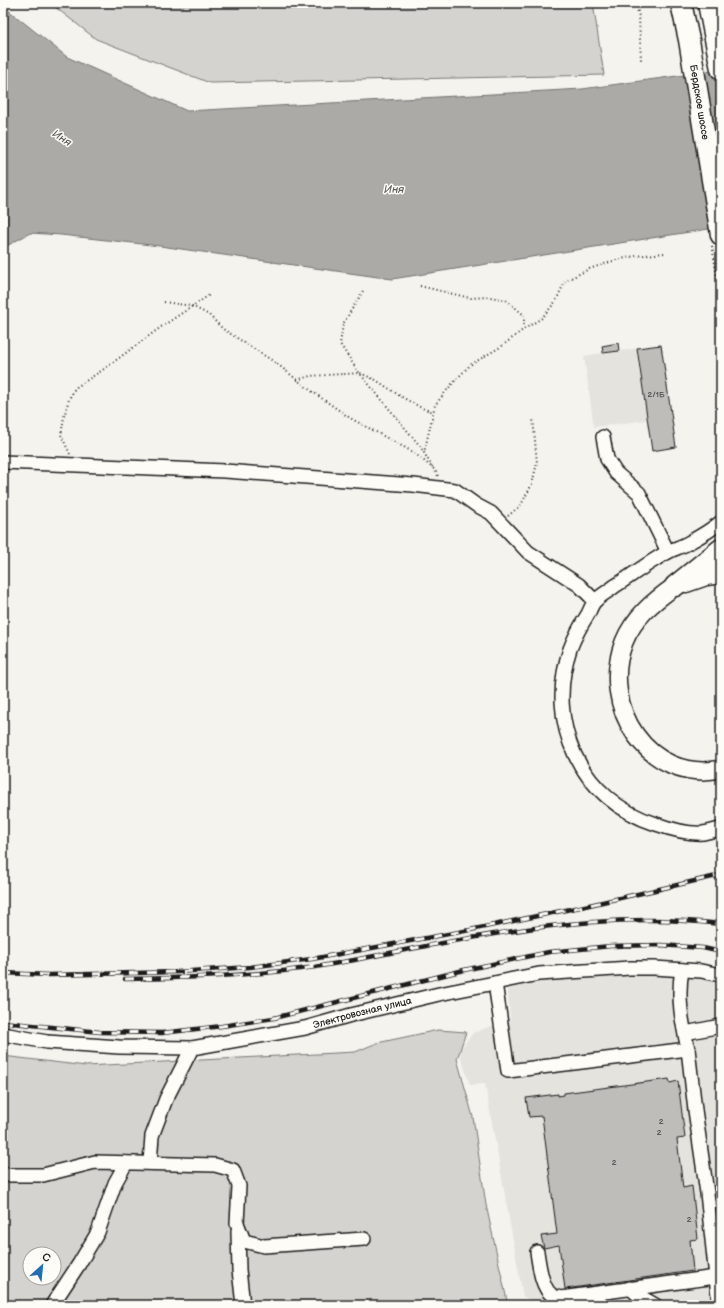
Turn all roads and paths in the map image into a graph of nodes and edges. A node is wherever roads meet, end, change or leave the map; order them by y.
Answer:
1 (636, 3) edge
2 (681, 3) edge
3 (708, 3) edge
4 (641, 60) dead end
5 (721, 69) edge
6 (721, 235) edge
7 (665, 253) dead end
8 (718, 284) dead end
9 (420, 286) dead end
10 (363, 291) dead end
11 (211, 294) dead end
12 (721, 301) edge
13 (164, 302) dead end
14 (192, 306) junction
15 (524, 329) junction
16 (360, 373) junction
17 (297, 380) junction
18 (434, 412) junction
19 (533, 418) dead end
20 (603, 437) dead end
21 (424, 453) junction
22 (3, 462) edge
23 (74, 465) junction
24 (434, 469) junction
25 (444, 488) junction
26 (501, 522) junction
27 (721, 522) edge
28 (721, 549) edge
29 (668, 552) junction
30 (721, 573) edge
31 (675, 586) junction
32 (595, 601) junction
33 (719, 770) edge
34 (721, 829) edge
35 (682, 970) junction
36 (721, 975) edge
37 (494, 983) junction
38 (721, 1026) edge
39 (685, 1033) junction
40 (3, 1034) edge
41 (192, 1048) junction
42 (688, 1049) junction
43 (126, 1163) junction
44 (150, 1163) junction
45 (3, 1175) edge
46 (238, 1223) junction
47 (364, 1239) dead end
48 (537, 1252) dead end
49 (719, 1277) edge
50 (630, 1288) junction
51 (52, 1305) edge
52 (243, 1305) edge
53 (655, 1305) edge
54 (719, 1305) edge

1 - 4 path
2 - 6 highway, Бердское шоссе
3 - 5 highway
7 - 15 path
8 - 12 path
9 - 15 path
10 - 16 path
11 - 14 path
13 - 14 path
14 - 17 path
14 - 23 path
15 - 18 path
16 - 17 path
16 - 18 path
16 - 21 path
17 - 24 path
18 - 21 path
19 - 26 path
20 - 29 street
21 - 24 path
22 - 23 street
23 - 25 street
24 - 25 path
25 - 26 street
26 - 32 street
27 - 29 street
28 - 31 highway
29 - 32 street
30 - 31 highway
31 - 33 main road
32 - 34 street
35 - 36 street, Электровозная улица
35 - 37 street, Электровозная улица
35 - 39 street
37 - 41 street, Электровозная улица
37 - 42 street
38 - 39 street
39 - 42 street
40 - 41 street, Электровозная улица
41 - 44 street
42 - 49 street
43 - 44 street
43 - 45 street
43 - 51 street
44 - 46 street
46 - 47 street
46 - 52 street
48 - 50 street
49 - 50 street
49 - 54 street
50 - 53 street

